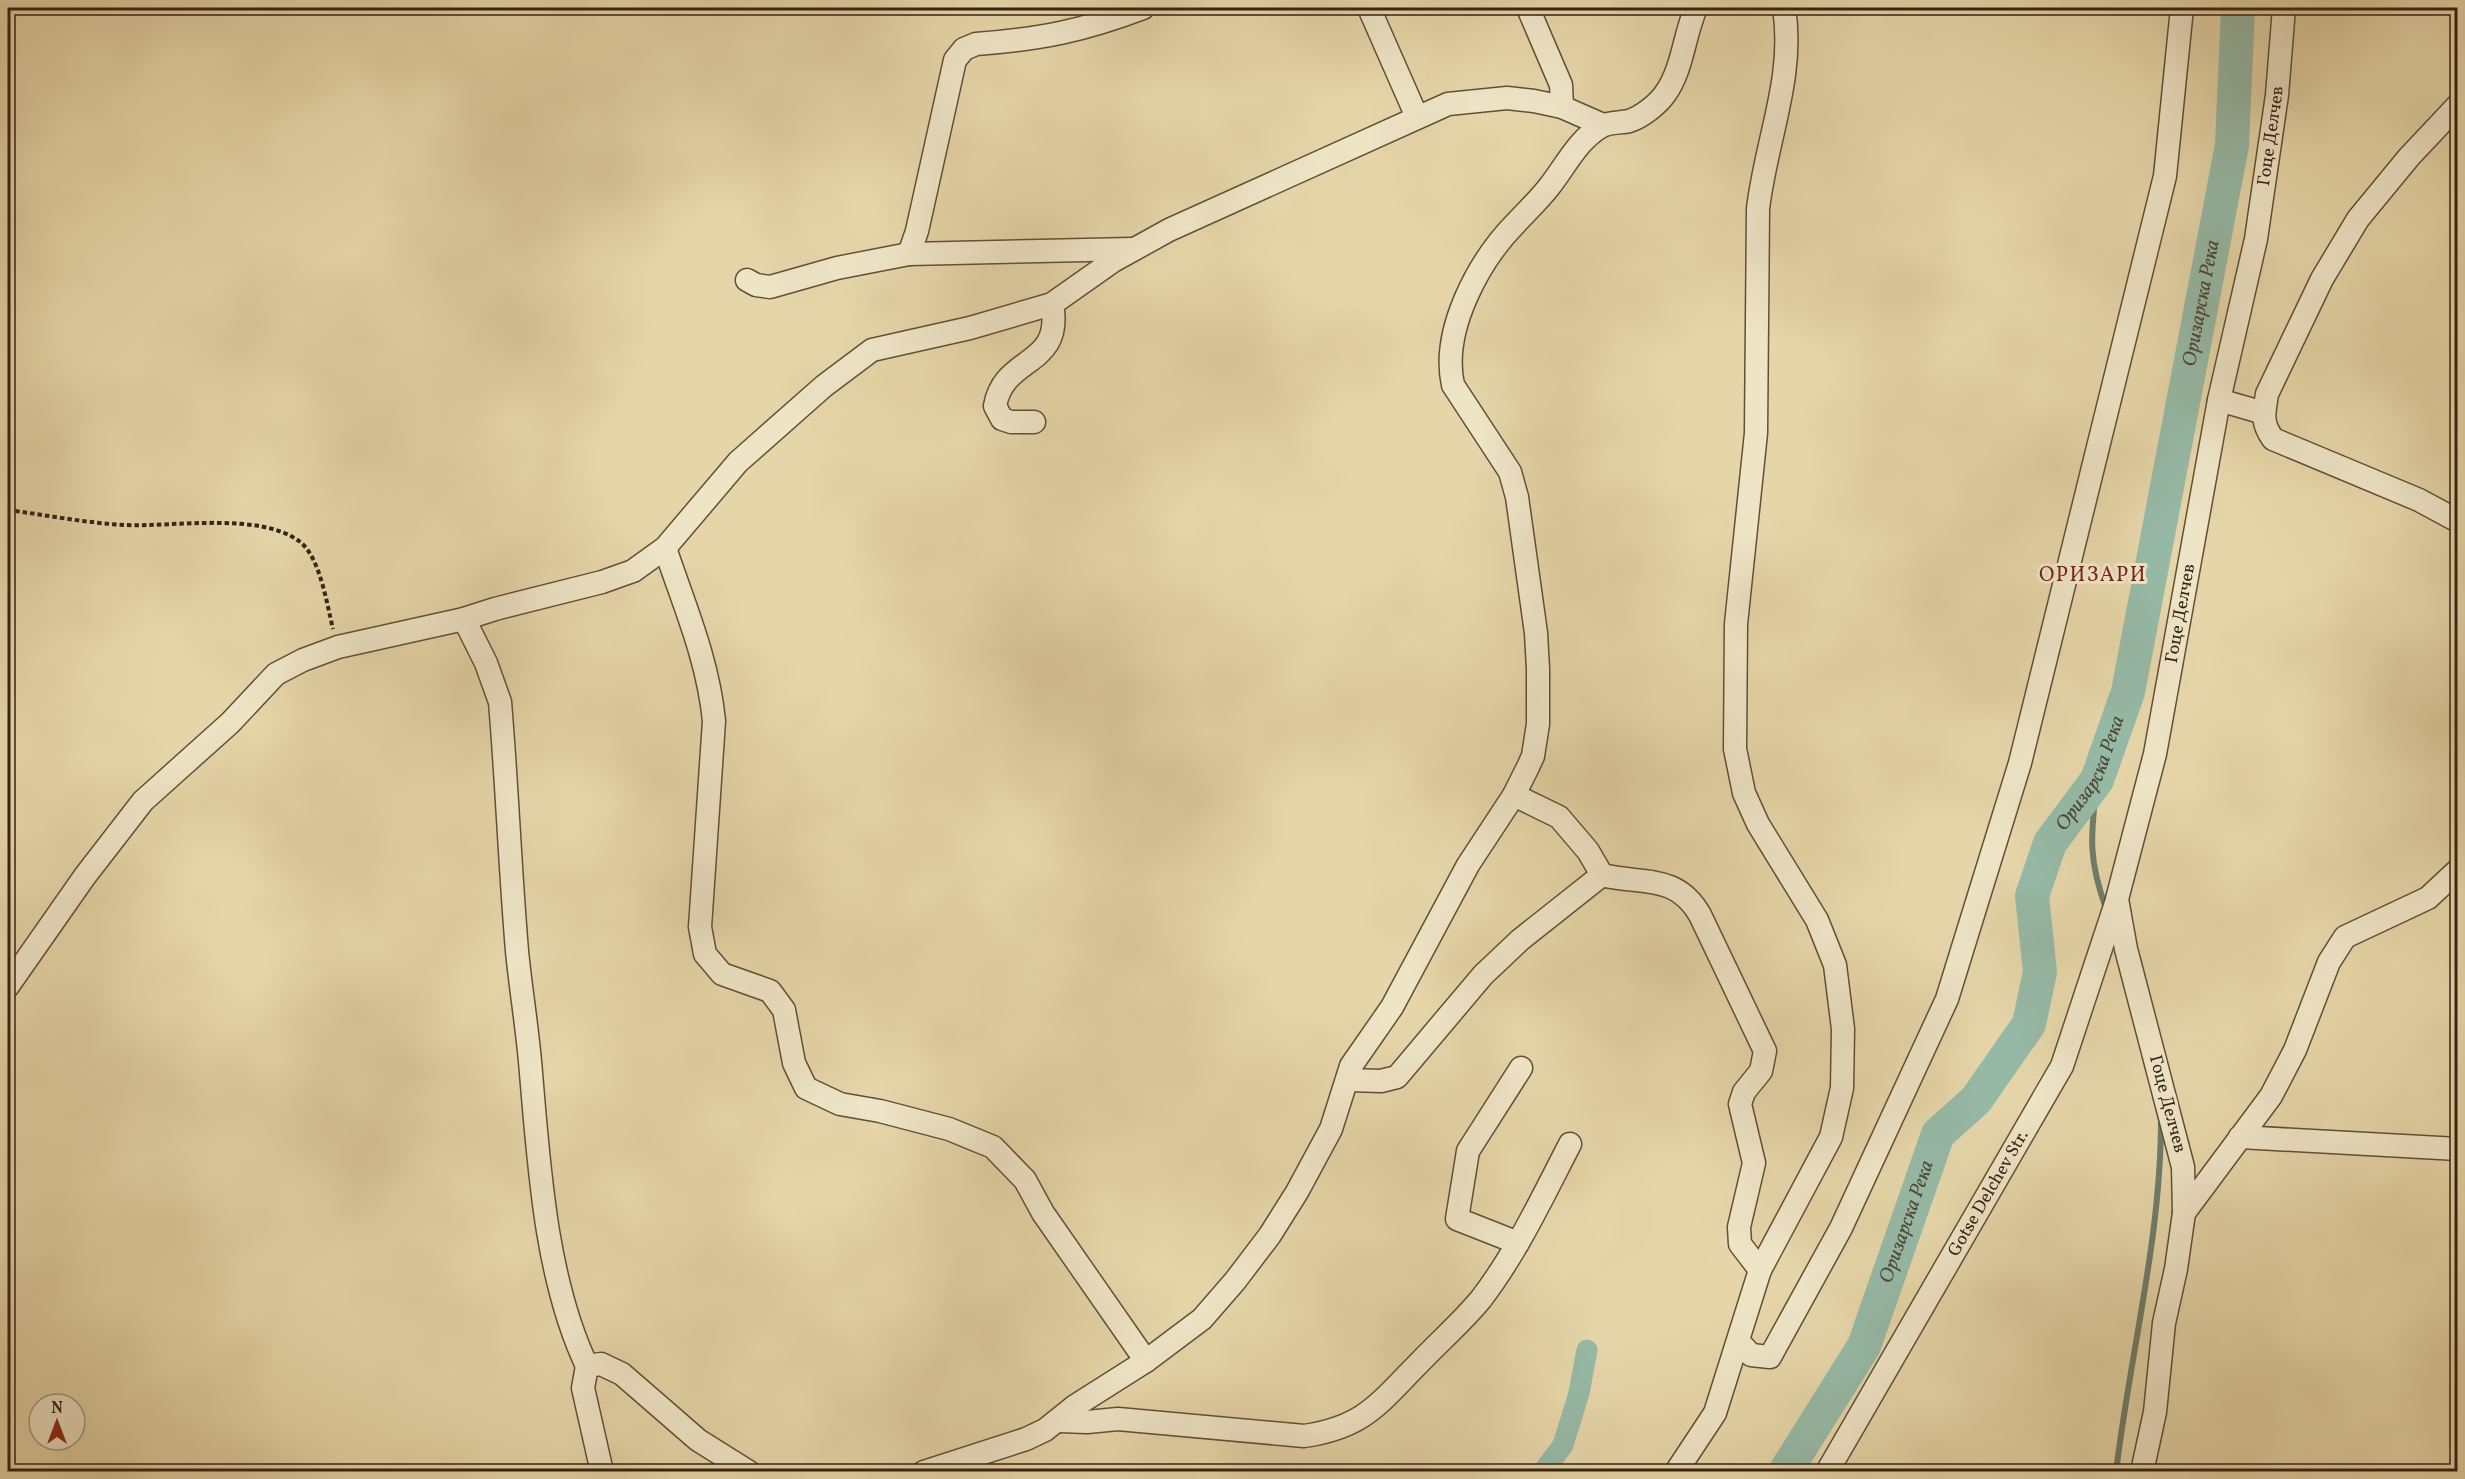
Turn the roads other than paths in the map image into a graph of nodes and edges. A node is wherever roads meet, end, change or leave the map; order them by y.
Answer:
1 (1143, 8) edge
2 (1369, 8) edge
3 (1528, 8) edge
4 (1696, 8) edge
5 (1784, 8) edge
6 (2182, 8) edge
7 (2284, 8) edge
8 (2457, 105) edge
9 (1562, 107) junction
10 (1417, 117) junction
11 (1603, 125) junction
12 (1134, 249) junction
13 (909, 254) junction
14 (747, 280) dead end
15 (1052, 304) junction
16 (2219, 400) junction
17 (2264, 413) junction
18 (1034, 422) dead end
19 (2457, 521) edge
20 (664, 548) junction
21 (464, 619) junction
22 (1514, 795) junction
23 (2457, 870) edge
24 (1602, 875) junction
25 (2117, 899) junction
26 (8, 986) edge
27 (1521, 1068) dead end
28 (1348, 1080) junction
29 (2240, 1137) junction
30 (1570, 1144) dead end
31 (2457, 1149) edge
32 (2184, 1213) junction
33 (1518, 1243) junction
34 (1760, 1270) junction
35 (1739, 1342) junction
36 (1146, 1361) junction
37 (587, 1366) junction
38 (1059, 1421) junction
39 (602, 1472) edge
40 (749, 1472) edge
41 (924, 1472) edge
42 (1676, 1472) edge
43 (1827, 1472) edge
44 (2142, 1472) edge

1 - 13 street
2 - 10 street
3 - 9 street
4 - 11 street
5 - 34 street
6 - 35 street
7 - 16 street, Гоце Делчев
8 - 17 street
9 - 10 street
9 - 11 street
10 - 12 street
11 - 22 street
12 - 13 street
12 - 15 street
13 - 14 street
15 - 18 street
15 - 20 street
16 - 17 street
16 - 25 street, Гоце Делчев
17 - 19 street
20 - 21 street
20 - 36 street
21 - 26 street
21 - 37 street
22 - 24 street
22 - 28 street
23 - 29 street
24 - 28 street
24 - 34 street
25 - 32 street, Гоце Делчев
25 - 43 street, Gotse Delchev Str.
27 - 33 street
28 - 36 street
29 - 31 street
29 - 32 street
30 - 33 street
32 - 44 street
33 - 38 street
34 - 35 street
35 - 42 street
36 - 38 street
37 - 39 street
37 - 40 street
38 - 41 street

